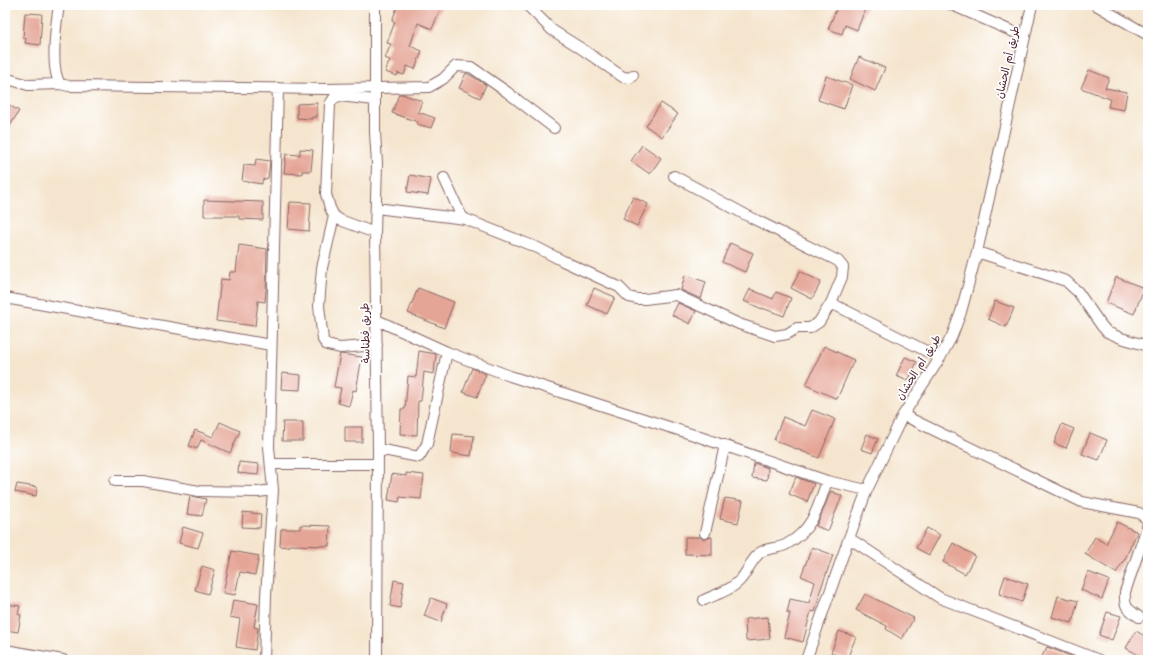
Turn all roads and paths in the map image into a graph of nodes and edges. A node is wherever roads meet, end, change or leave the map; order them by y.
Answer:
1 (59, 5) edge
2 (375, 5) edge
3 (527, 5) edge
4 (952, 5) edge
5 (1032, 5) edge
6 (1096, 5) edge
7 (1148, 35) edge
8 (1025, 37) junction
9 (633, 75) dead end
10 (5, 78) edge
11 (60, 84) junction
12 (278, 88) junction
13 (375, 88) junction
14 (375, 100) junction
15 (554, 128) dead end
16 (674, 176) dead end
17 (444, 178) dead end
18 (376, 208) junction
19 (334, 216) junction
20 (465, 219) junction
21 (376, 233) junction
22 (977, 252) junction
23 (5, 298) edge
24 (831, 303) junction
25 (377, 320) junction
26 (271, 345) junction
27 (377, 345) junction
28 (1148, 346) edge
29 (447, 352) junction
30 (940, 358) junction
31 (903, 415) junction
32 (725, 445) junction
33 (378, 449) junction
34 (271, 464) junction
35 (378, 464) junction
36 (115, 481) dead end
37 (827, 481) junction
38 (272, 490) junction
39 (867, 490) junction
40 (1148, 520) edge
41 (1148, 524) edge
42 (705, 533) dead end
43 (849, 538) junction
44 (704, 600) dead end
45 (1139, 617) dead end
46 (5, 650) edge
47 (63, 660) edge
48 (264, 660) edge
49 (378, 660) edge
50 (806, 660) edge
51 (1099, 660) edge

1 - 11 street
2 - 13 street, طريق فطناسة
3 - 9 street
4 - 8 street
5 - 8 street, طريق أم الحشان
6 - 7 street
8 - 22 street, طريق أم الحشان
10 - 11 street
11 - 12 street
12 - 13 street
12 - 26 street
13 - 14 street, طريق فطناسة
13 - 15 street
14 - 18 street, طريق فطناسة
14 - 19 street
16 - 24 street
17 - 20 street
18 - 20 street
18 - 21 street, طريق فطناسة
19 - 21 street
19 - 27 street
20 - 24 street
21 - 25 street, طريق فطناسة
22 - 28 street
22 - 30 street, طريق أم الحشان
23 - 26 street
24 - 30 street
25 - 27 street, طريق فطناسة
25 - 29 street
26 - 34 street
27 - 33 street, طريق فطناسة
29 - 32 street
29 - 33 street
30 - 31 street, طريق أم الحشان
31 - 39 street, طريق أم الحشان
31 - 40 street
32 - 37 street
32 - 42 street
33 - 35 street, طريق فطناسة
34 - 35 street
34 - 38 street
35 - 49 street, طريق فطناسة
36 - 38 street
37 - 39 street
37 - 44 street
38 - 48 street
39 - 43 street, طريق أم الحشان
41 - 45 street
43 - 50 street, طريق أم الحشان
43 - 51 street
46 - 47 street

